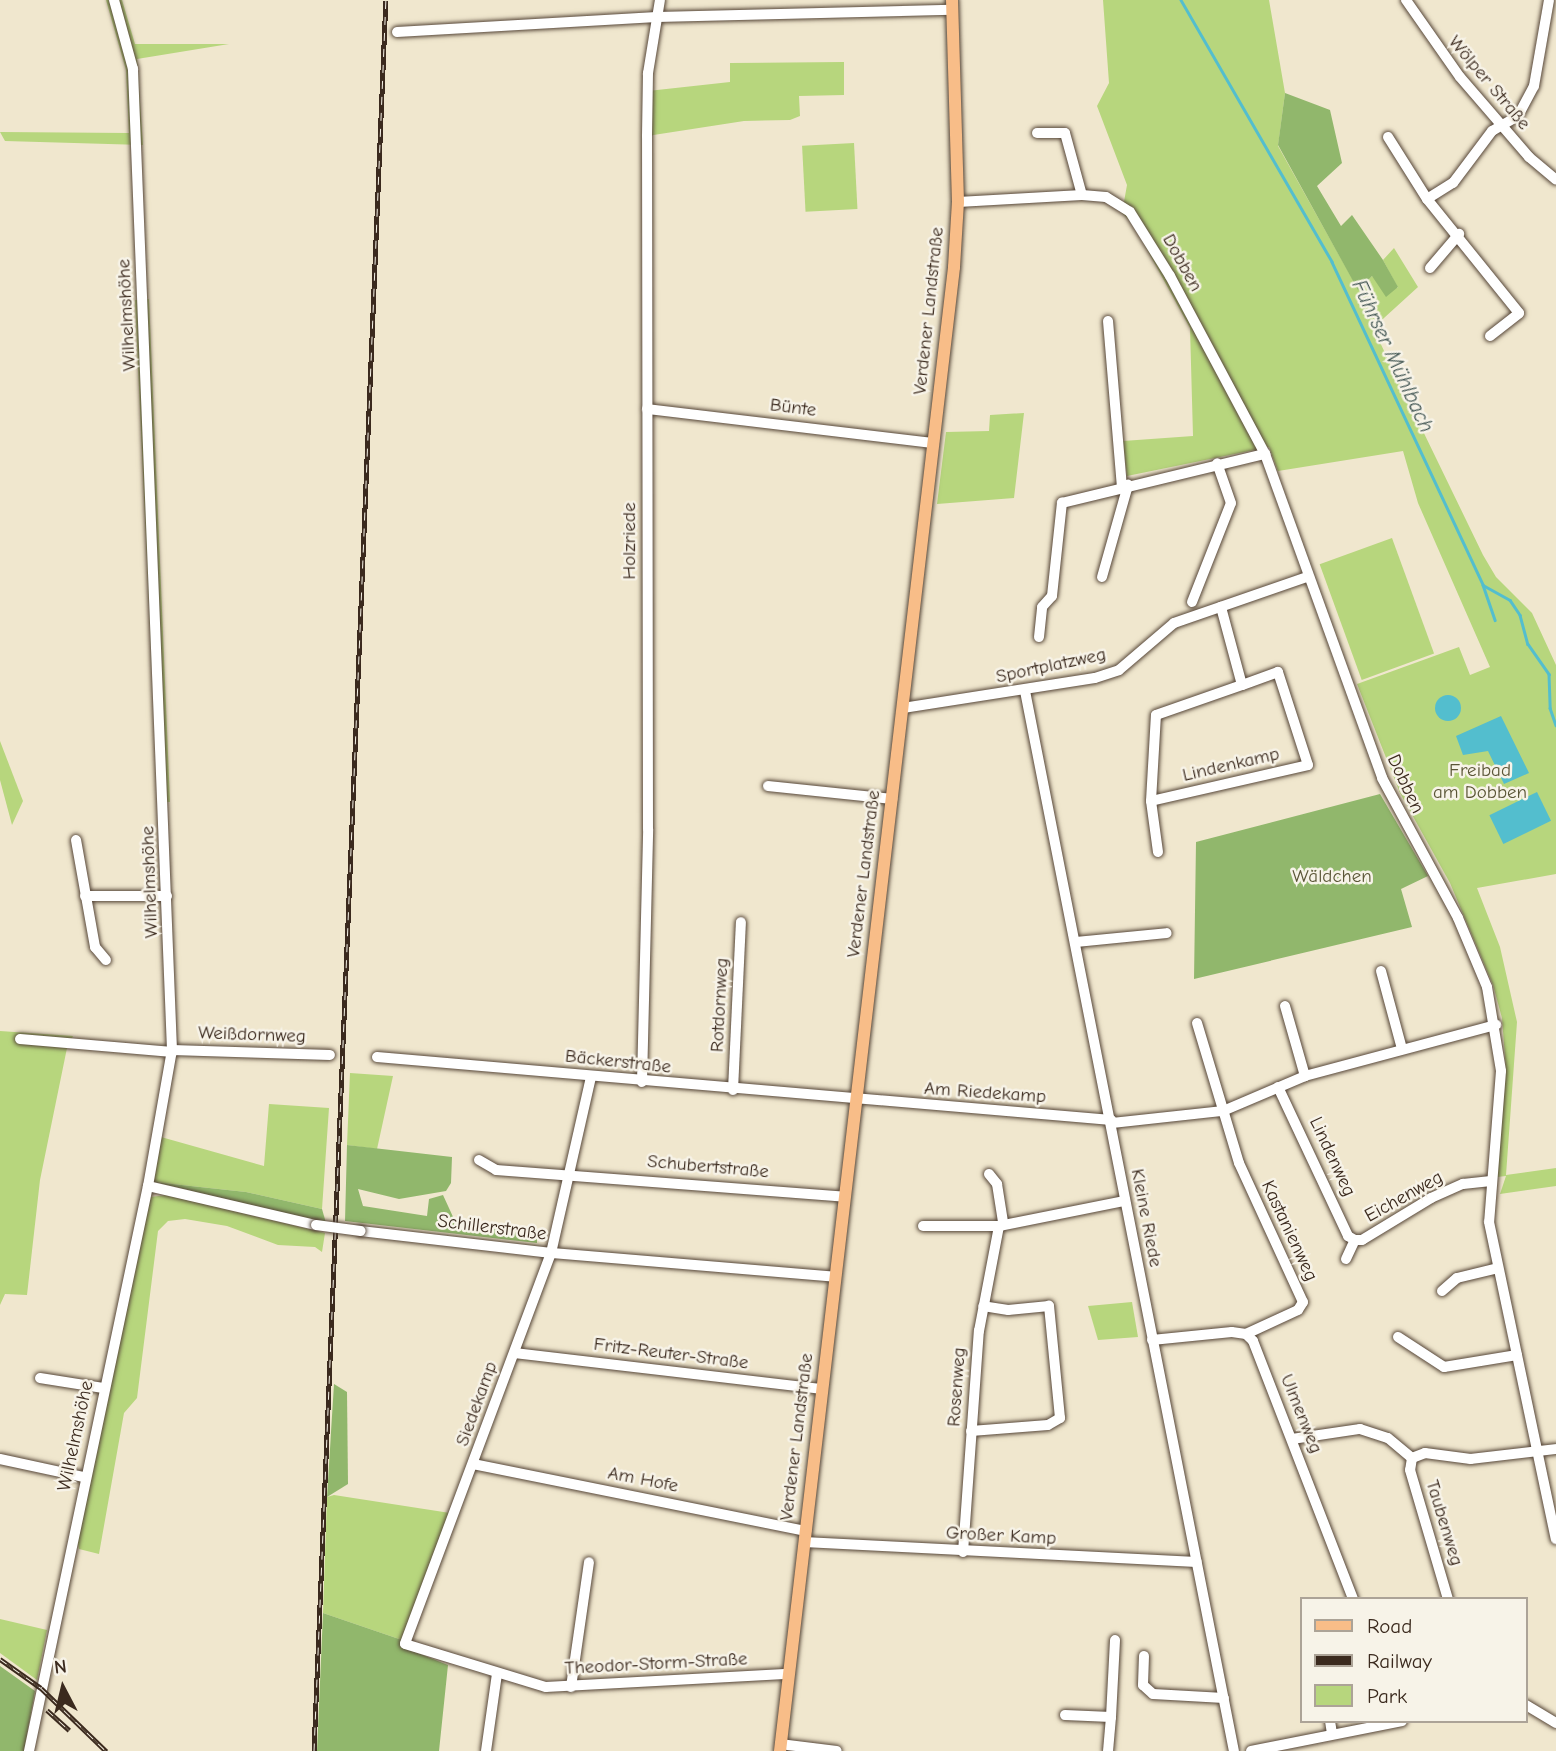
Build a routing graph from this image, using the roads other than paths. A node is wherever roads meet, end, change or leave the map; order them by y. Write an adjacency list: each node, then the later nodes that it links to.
1 (114, 0): 38 (street, Wilhelmshöhe)
2 (660, 0): 6 (street, Holzriede)
3 (1406, 0): 8 (street, Wölper Straße)
4 (1549, 0): 8 (street)
5 (952, 5): 6 (street); 14 (main road, Verdener Landstraße)
6 (657, 17): 7 (street); 19 (street, Holzriede)
7 (397, 32)
8 (1502, 126): 11 (street, Wölper Straße); 13 (street)
9 (1037, 133): 12 (street)
10 (1388, 137): 13 (street)
11 (1556, 180)
12 (1083, 195): 14 (street, Dobben); 21 (street, Dobben)
13 (1427, 199): 15 (street)
14 (958, 202): 20 (main road, Verdener Landstraße)
15 (1459, 234): 16 (street); 18 (street)
16 (1430, 268)
17 (1108, 321): 23 (street)
18 (1490, 336)
19 (647, 409): 20 (street, Bünte); 54 (street, Holzriede)
20 (934, 443): 31 (main road, Verdener Landstraße)
21 (1265, 454): 22 (street); 24 (street, Dobben)
22 (1217, 463): 23 (street); 26 (street)
23 (1125, 486): 25 (street); 28 (street)
24 (1307, 577): 27 (street, Sportplatzweg); 46 (street, Dobben)
25 (1102, 578)
26 (1192, 602)
27 (1221, 607): 29 (street); 30 (street, Sportplatzweg)
28 (1039, 637)
29 (1242, 685): 34 (street, Lindenkamp); 34 (street, Lindenkamp)
30 (1025, 691): 31 (street, Sportplatzweg); 41 (street, Kleine Riede)
31 (903, 708): 33 (main road, Verdener Landstraße)
32 (768, 786): 33 (street)
33 (892, 799): 57 (main road, Verdener Landstraße)
34 (1152, 802): 36 (street, Lindenkamp)
35 (76, 840): 37 (street)
36 (1158, 852)
37 (85, 896): 38 (street); 42 (street)
38 (167, 896): 49 (street, Wilhelmshöhe)
39 (741, 922): 56 (street, Rotdornweg)
40 (1167, 933): 41 (street)
41 (1076, 942): 59 (street, Kleine Riede)
42 (106, 960)
43 (1381, 971): 48 (street)
44 (1285, 1006): 52 (street)
45 (1197, 1023): 58 (street)
46 (1496, 1026): 48 (street, Am Riedekamp); 63 (street, Dobben)
47 (20, 1039): 49 (street, Weißdornweg)
48 (1402, 1049): 52 (street, Am Riedekamp)
49 (172, 1051): 50 (street, Weißdornweg); 64 (street, Wilhelmshöhe)
50 (330, 1055)
51 (377, 1057): 53 (street, Bäckerstraße)
52 (1305, 1076): 55 (street, Am Riedekamp)
53 (591, 1077): 54 (street, Bäckerstraße); 61 (street, Siedekamp)
54 (642, 1082): 56 (street, Bäckerstraße)
55 (1278, 1087): 58 (street, Am Riedekamp); 69 (street, Lindenweg)
56 (733, 1090): 57 (street, Bäckerstraße)
57 (856, 1100): 59 (street, Am Riedekamp); 65 (main road, Verdener Landstraße)
58 (1223, 1111): 59 (street, Am Riedekamp); 76 (street, Kastanienweg)
59 (1111, 1122): 66 (street, Kleine Riede)
60 (479, 1160): 61 (street)
61 (567, 1172): 65 (street, Schubertstraße); 70 (street, Siedekamp)
62 (989, 1174): 67 (street, Rosenweg)
63 (1491, 1181): 69 (street, Eichenweg); 72 (street, Dobben)
64 (148, 1186): 70 (street, Schillerstraße, bridge); 82 (street, Wilhelmshöhe)
65 (845, 1197): 73 (main road, Verdener Landstraße)
66 (1124, 1202): 67 (street); 78 (street, Kleine Riede)
67 (1001, 1224): 68 (street); 75 (street, Rosenweg)
68 (923, 1226)
69 (1355, 1240): 71 (street, Eichenweg)
70 (553, 1253): 73 (street, Schillerstraße); 79 (street, Siedekamp)
71 (1346, 1259)
72 (1498, 1268): 74 (street); 80 (street, Dobben)
73 (835, 1277): 83 (main road, Verdener Landstraße)
74 (1442, 1291)
75 (983, 1306): 84 (street, Rosenweg); 84 (street)
76 (1246, 1334): 78 (street); 85 (street, Ulmenweg)
77 (1398, 1337): 80 (street)
78 (1152, 1340): 96 (street, Kleine Riede)
79 (515, 1353): 83 (street, Fritz-Reuter-Straße); 90 (street, Siedekamp)
80 (1517, 1355): 87 (street, Dobben)
81 (40, 1378): 82 (street)
82 (103, 1388): 91 (street, Wilhelmshöhe)
83 (822, 1389): 92 (main road, Verdener Landstraße)
84 (971, 1430): 94 (street, Rosenweg)
85 (1292, 1439): 89 (street); 97 (street, Ulmenweg)
86 (1556, 1449): 87 (street)
87 (1537, 1451): 89 (street); 93 (street, Dobben)
88 (0, 1458): 91 (street)
89 (1412, 1458): 98 (street, Taubenweg)
90 (473, 1464): 92 (street, Am Hofe); 100 (street, Siedekamp)
91 (85, 1477): 114 (street, Wilhelmshöhe)
92 (805, 1537): 94 (street, Großer Kamp); 103 (main road, Verdener Landstraße)
93 (1556, 1539)
94 (963, 1552): 96 (street, Großer Kamp)
95 (589, 1562): 104 (street)
96 (1196, 1562): 105 (street, Kleine Riede)
97 (1352, 1597)
98 (1447, 1597)
99 (1115, 1640): 108 (street)
100 (405, 1644): 102 (street, Theodor-Storm-Straße)
101 (1144, 1656): 105 (street)
102 (497, 1674): 104 (street, Theodor-Storm-Straße); 115 (street)
103 (789, 1674): 104 (street, Theodor-Storm-Straße); 113 (main road, Verdener Landstraße)
104 (572, 1687)
105 (1224, 1698): 118 (street, Kleine Riede)
106 (1528, 1706): 111 (street)
107 (1065, 1714): 108 (street)
108 (1111, 1717): 117 (street)
109 (1330, 1723): 112 (street)
110 (1391, 1723): 112 (street)
111 (1556, 1723)
112 (1332, 1734): 119 (street)
113 (780, 1748): 116 (street)
114 (29, 1751)
115 (486, 1751)
116 (837, 1751)
117 (1108, 1751)
118 (1234, 1751)
119 (1251, 1751)

